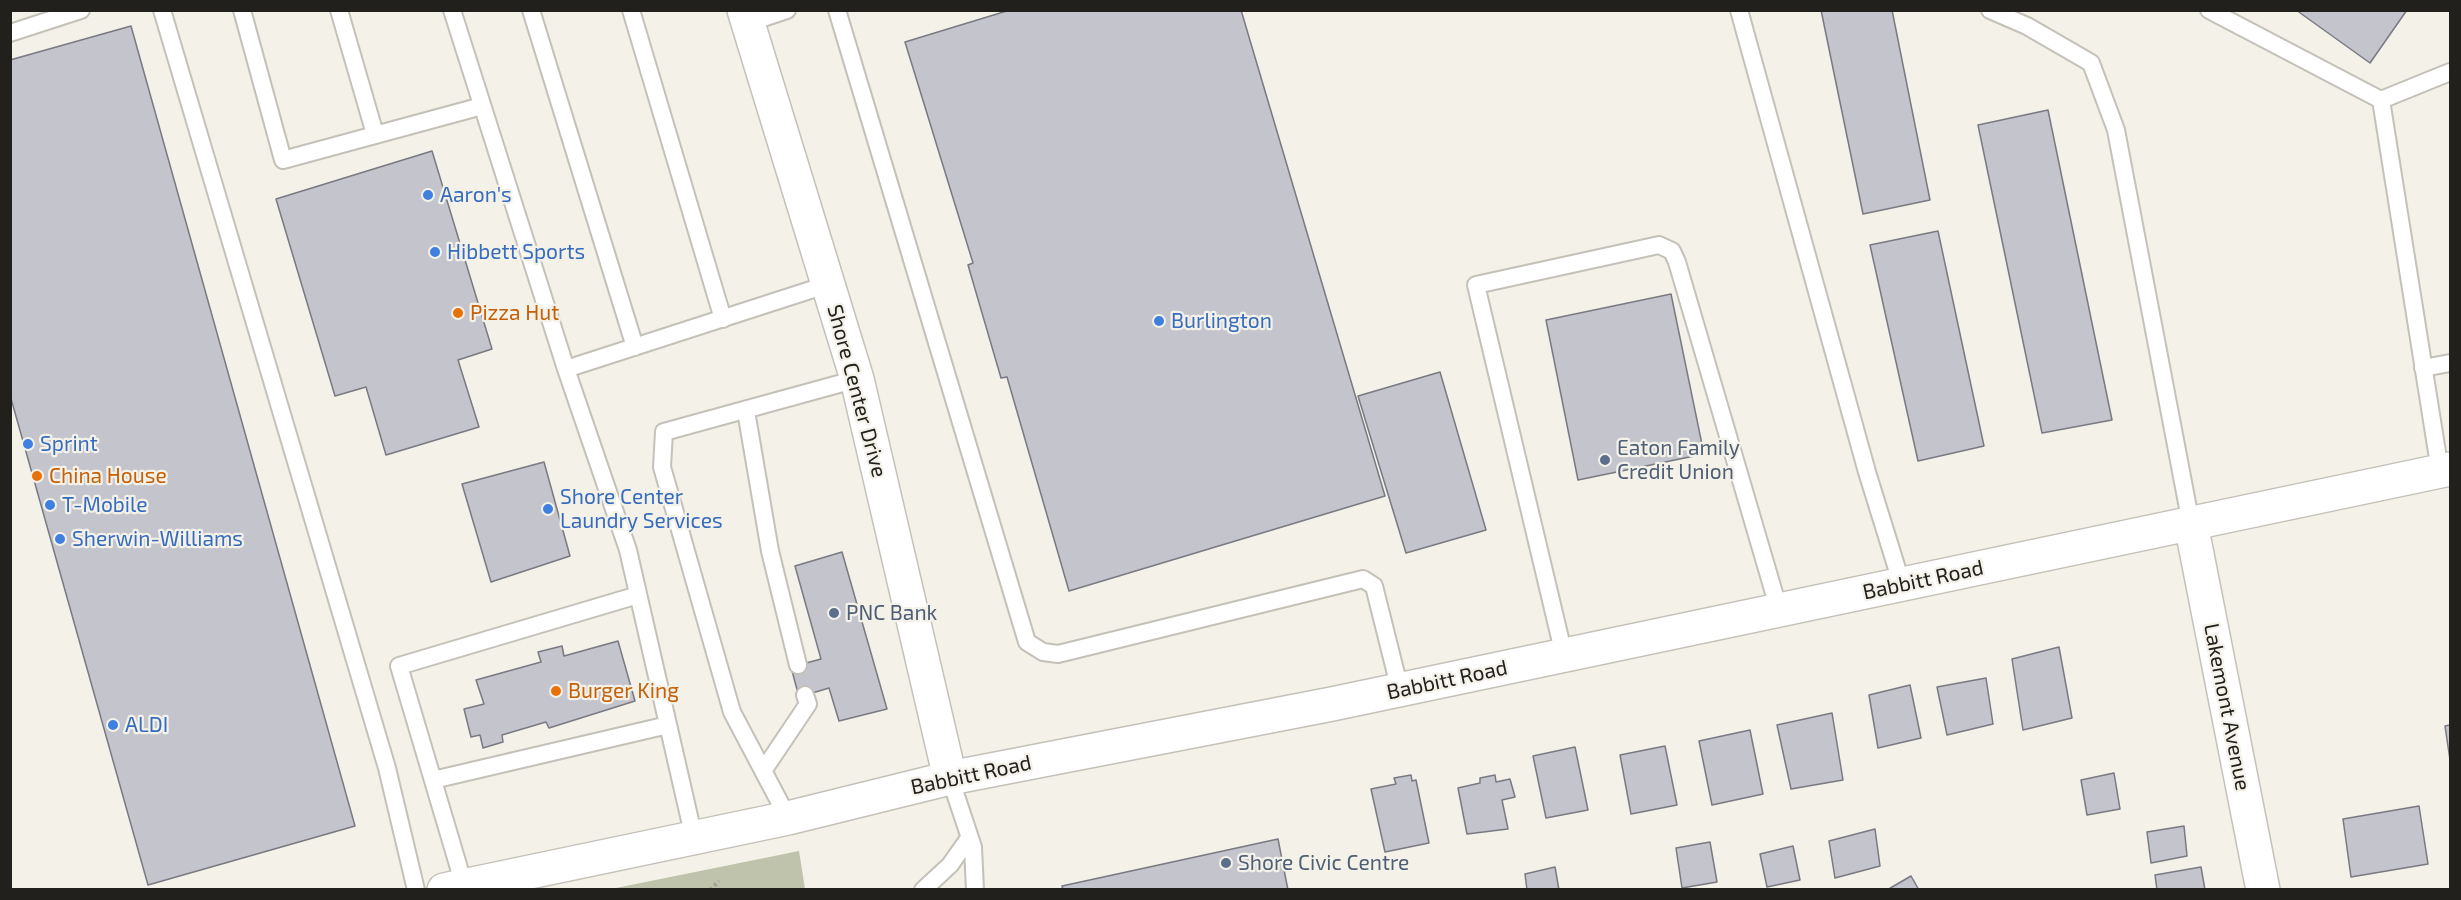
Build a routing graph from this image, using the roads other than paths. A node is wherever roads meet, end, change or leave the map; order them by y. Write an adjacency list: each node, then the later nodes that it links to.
1 (81, 10): 14 (lane)
2 (162, 10): 44 (lane)
3 (242, 10): 18 (lane)
4 (339, 10): 18 (lane)
5 (452, 10): 17 (lane)
6 (531, 10): 21 (lane)
7 (631, 10): 20 (lane)
8 (787, 10): 13 (lane)
9 (837, 10): 34 (lane)
10 (1739, 10): 29 (lane)
11 (1990, 10): 28 (lane)
12 (2209, 10): 16 (lane)
13 (746, 17): 19 (main road, Shore Center Drive)
14 (10, 33)
15 (2451, 72): 16 (lane)
16 (2380, 100): 23 (lane)
17 (482, 106): 18 (lane); 24 (lane)
18 (375, 134)
19 (829, 284): 20 (lane); 25 (main road, Shore Center Drive)
20 (723, 319): 21 (lane)
21 (635, 347): 24 (lane)
22 (2451, 363): 23 (lane)
23 (2423, 368): 27 (lane)
24 (566, 369): 30 (lane)
25 (857, 379): 26 (lane); 38 (main road, Shore Center Drive)
26 (746, 411): 33 (lane); 37 (lane)
27 (2445, 470): 28 (main road, Babbitt Road)
28 (2191, 524): 29 (main road, Babbitt Road); 47 (main road, Lakemont Avenue)
29 (1902, 585): 31 (main road, Babbitt Road)
30 (638, 595): 36 (lane); 39 (lane)
31 (1779, 610): 32 (main road, Babbitt Road); 32 (lane)
32 (1564, 655): 34 (main road, Babbitt Road)
33 (798, 665)
34 (1400, 690): 38 (main road, Babbitt Road)
35 (805, 695): 37 (lane)
36 (668, 725): 39 (lane); 41 (lane)
37 (763, 771): 40 (lane)
38 (950, 778): 40 (main road, Babbitt Road); 42 (lane)
39 (433, 780): 43 (lane)
40 (788, 818): 41 (main road, Babbitt Road)
41 (694, 838): 43 (main road, Babbitt Road)
42 (969, 838): 45 (lane); 46 (lane)
43 (454, 887)
44 (416, 890)
45 (923, 890)
46 (975, 890)
47 (2263, 890)

